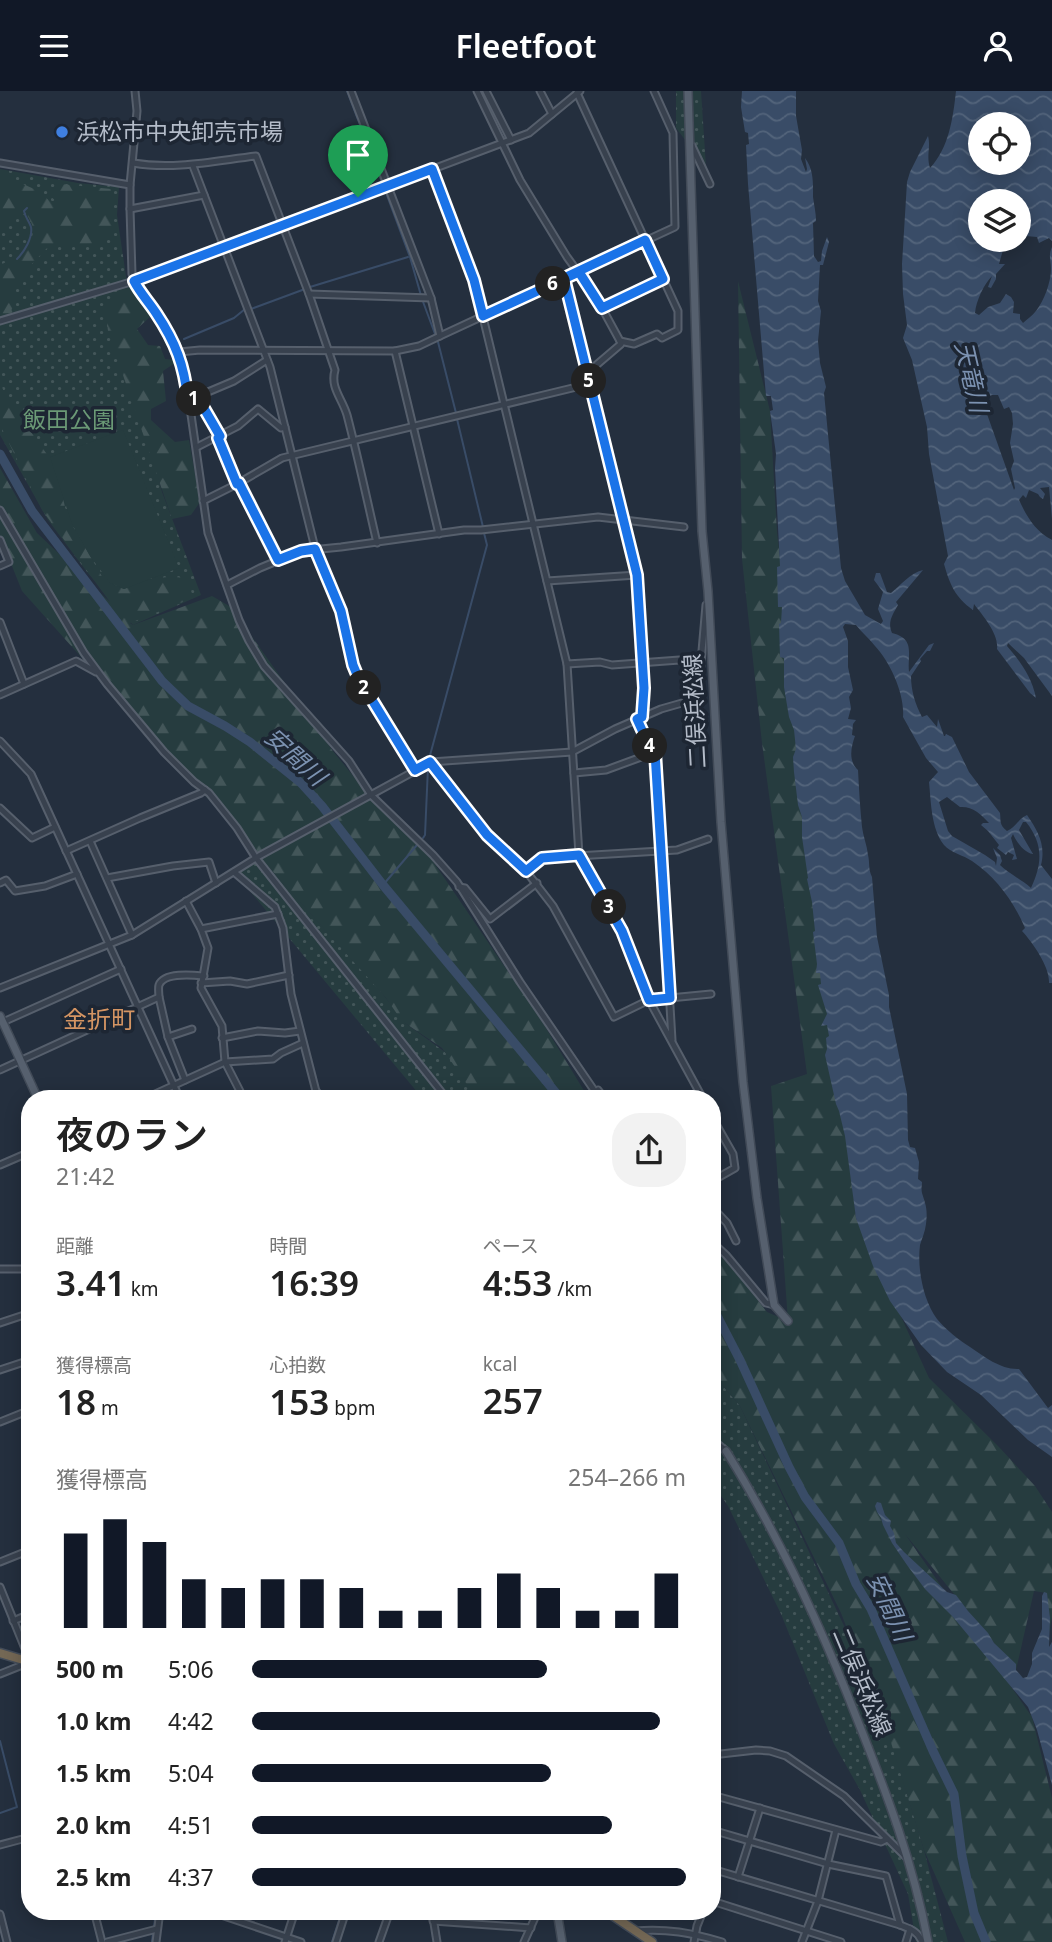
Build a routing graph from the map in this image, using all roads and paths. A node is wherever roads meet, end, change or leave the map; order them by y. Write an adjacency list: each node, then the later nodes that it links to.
1 (135, 91): 14 (street)
2 (351, 91): 19 (street)
3 (477, 91): 12 (street)
4 (486, 91): 10 (street)
5 (540, 91): 9 (street)
6 (654, 91): 23 (street)
7 (688, 91): 11 (main road, 二俣浜松線)
8 (578, 92): 9 (street); 23 (street)
9 (552, 114): 10 (street)
10 (511, 140): 12 (street)
11 (689, 140): 17 (street); 67 (main road, 二俣浜松線)
12 (503, 143): 16 (street); 25 (street)
13 (0, 163): 18 (street)
14 (133, 163): 15 (street); 18 (street)
15 (193, 166): 20 (street); 22 (street)
16 (432, 169): 19 (street); 32 (street)
17 (710, 184)
18 (130, 185): 21 (street)
19 (386, 187): 22 (street); 30 (street)
20 (204, 195): 21 (street); 24 (street)
21 (130, 209): 28 (street)
22 (283, 225): 24 (street); 29 (street)
23 (645, 240): 25 (street); 27 (street)
24 (224, 247): 28 (street); 36 (street)
25 (579, 272): 26 (street); 31 (street)
26 (564, 278): 32 (street); 41 (street)
27 (663, 279): 31 (street); 35 (street)
28 (134, 281): 33 (street); 39 (street)
29 (307, 290): 30 (street); 37 (street)
30 (431, 298): 34 (street)
31 (602, 308): 35 (street)
32 (483, 316): 34 (street); 45 (street)
33 (0, 321)
34 (440, 336): 38 (street)
35 (620, 341): 41 (street)
36 (264, 351): 37 (street); 39 (street); 40 (street)
37 (328, 351): 38 (street); 49 (street)
38 (395, 351): 46 (street)
39 (178, 352): 44 (street)
40 (267, 359): 43 (street); 47 (street)
41 (587, 373): 42 (street)
42 (589, 384): 45 (street); 55 (street)
43 (198, 398): 44 (street); 48 (street)
44 (188, 400): 50 (street)
45 (504, 405): 46 (street); 56 (street)
46 (413, 426): 49 (street); 58 (street)
47 (285, 427): 48 (street); 51 (street)
48 (219, 437): 50 (street); 52 (street)
49 (353, 441): 51 (street); 60 (street)
50 (197, 447): 53 (street)
51 (292, 455): 52 (street); 61 (street)
52 (238, 483): 53 (street); 62 (street)
53 (203, 501): 66 (street)
54 (0, 510): 72 (street)
55 (623, 520): 56 (street); 57 (street); 64 (street)
56 (534, 525): 58 (street); 65 (street)
57 (684, 527)
58 (439, 534): 60 (street)
59 (0, 540): 63 (street)
60 (377, 543): 61 (street)
61 (315, 549): 62 (street); 80 (street)
62 (278, 560): 66 (street)
63 (0, 566)
64 (637, 575): 65 (street); 70 (street)
65 (547, 580): 71 (street)
66 (227, 585): 83 (street)
67 (708, 591): 75 (street); 144 (main road, 二俣浜松線)
68 (0, 622): 73 (street)
69 (693, 659): 70 (street)
70 (643, 662): 71 (street); 75 (street)
71 (566, 664): 77 (street)
72 (99, 674): 73 (street); 82 (street)
73 (24, 684): 74 (street)
74 (0, 695)
75 (640, 718): 77 (street); 78 (street)
76 (0, 741): 85 (street)
77 (572, 752): 79 (street); 81 (street)
78 (655, 752): 81 (street); 89 (street)
79 (430, 762): 80 (street); 92 (street)
80 (415, 770): 83 (street)
81 (574, 773): 90 (street)
82 (205, 790): 87 (street); 91 (street)
83 (371, 795): 91 (street); 99 (street)
84 (0, 808): 85 (street)
85 (55, 827): 88 (street)
86 (708, 839): 89 (street)
87 (90, 841): 88 (street); 95 (street)
88 (66, 851): 94 (street)
89 (660, 851): 90 (street); 112 (street)
90 (579, 855): 92 (street); 113 (street)
91 (256, 858): 93 (street); 132 (street)
92 (526, 871): 98 (street)
93 (234, 872): 97 (street); 101 (street)
94 (77, 874): 96 (street); 104 (street)
95 (107, 879): 97 (street); 103 (street)
96 (0, 883)
97 (216, 883): 100 (street)
98 (537, 883): 99 (street); 113 (street)
99 (459, 887): 133 (street)
100 (187, 901): 102 (street); 103 (street)
101 (278, 914): 102 (street); 106 (street)
102 (201, 929): 107 (street)
103 (132, 935): 104 (street)
104 (110, 944): 105 (street); 109 (street)
105 (121, 969): 114 (street); 115 (street)
106 (289, 975): 108 (street); 117 (street)
107 (204, 976): 108 (street); 111 (street)
108 (201, 983): 119 (street)
109 (0, 988)
110 (711, 994): 112 (street)
111 (159, 997): 114 (street); 118 (street)
112 (670, 998): 113 (street); 120 (street)
113 (649, 1000): 120 (street)
114 (138, 1007): 122 (street); 126 (street)
115 (1, 1019): 122 (main road)
116 (192, 1028): 118 (street)
117 (300, 1031): 119 (street); 121 (street)
118 (168, 1037): 125 (street)
119 (222, 1038): 123 (street)
120 (672, 1042): 134 (street)
121 (303, 1043): 123 (street); 131 (street)
122 (20, 1061): 124 (street); 127 (main road)
123 (225, 1062): 125 (street); 130 (street)
124 (0, 1070)
125 (185, 1080): 126 (street)
126 (173, 1086): 128 (street); 129 (street)
127 (34, 1090)
128 (164, 1090)
129 (175, 1090)
130 (239, 1090)
131 (316, 1090)
132 (440, 1090)
133 (596, 1090)
134 (697, 1090)
135 (721, 1133): 138 (street)
136 (21, 1155): 137 (street)
137 (0, 1165)
138 (721, 1176)
139 (721, 1217): 140 (street)
140 (736, 1241)
141 (721, 1251): 144 (street)
142 (0, 1269): 143 (street)
143 (21, 1269)
144 (774, 1305): 146 (main road)
145 (21, 1316): 147 (street)
146 (788, 1321)
147 (0, 1323)
148 (21, 1363): 149 (street)
149 (0, 1370)
150 (21, 1414): 151 (street)
151 (0, 1422)
152 (721, 1447): 153 (street)
153 (726, 1451): 173 (main road, 二俣浜松線)
154 (21, 1554): 155 (street)
155 (0, 1562)
156 (0, 1587): 158 (street)
157 (21, 1618): 158 (street)
158 (13, 1621): 159 (street)
159 (21, 1640)
160 (0, 1653): 161 (highway)
161 (21, 1659)
162 (21, 1666): 163 (street)
163 (0, 1674)
164 (721, 1754): 169 (street)
165 (721, 1797): 166 (street)
166 (760, 1808): 167 (street); 171 (street)
167 (836, 1830): 169 (street); 174 (street)
168 (721, 1832): 171 (street)
169 (885, 1836): 173 (street)
170 (21, 1839): 172 (street)
171 (750, 1841): 174 (street); 176 (street)
172 (0, 1845)
173 (910, 1860): 216 (main road, 二俣浜松線)
174 (828, 1864): 177 (street); 192 (street)
175 (721, 1872): 176 (street)
176 (738, 1877): 177 (street)
177 (818, 1901): 192 (street); 197 (street)
178 (721, 1904): 197 (street)
179 (0, 1914): 200 (street)
180 (97, 1920): 201 (street)
181 (158, 1920): 194 (street)
182 (233, 1920): 199 (street)
183 (292, 1920): 199 (street)
184 (343, 1920): 204 (street)
185 (387, 1920): 205 (street)
186 (434, 1920): 206 (street)
187 (466, 1920): 193 (street)
188 (534, 1920): 193 (street)
189 (558, 1920): 208 (main road)
190 (700, 1920): 198 (street)
191 (621, 1921): 195 (highway)
192 (900, 1925): 196 (street)
193 (531, 1928): 207 (street)
194 (157, 1929): 201 (street); 202 (street)
195 (635, 1931): 198 (street); 209 (highway)
196 (909, 1931): 214 (street); 215 (street)
197 (806, 1932): 212 (street); 213 (street)
198 (695, 1934): 210 (street); 211 (street)
199 (286, 1940): 203 (street)
200 (7, 1942)
201 (104, 1942)
202 (156, 1942)
203 (302, 1942)
204 (335, 1942)
205 (379, 1942)
206 (437, 1942)
207 (524, 1942)
208 (562, 1942)
209 (652, 1942)
210 (694, 1942)
211 (722, 1942)
212 (802, 1942)
213 (841, 1942)
214 (908, 1942)
215 (922, 1942)
216 (928, 1942)

